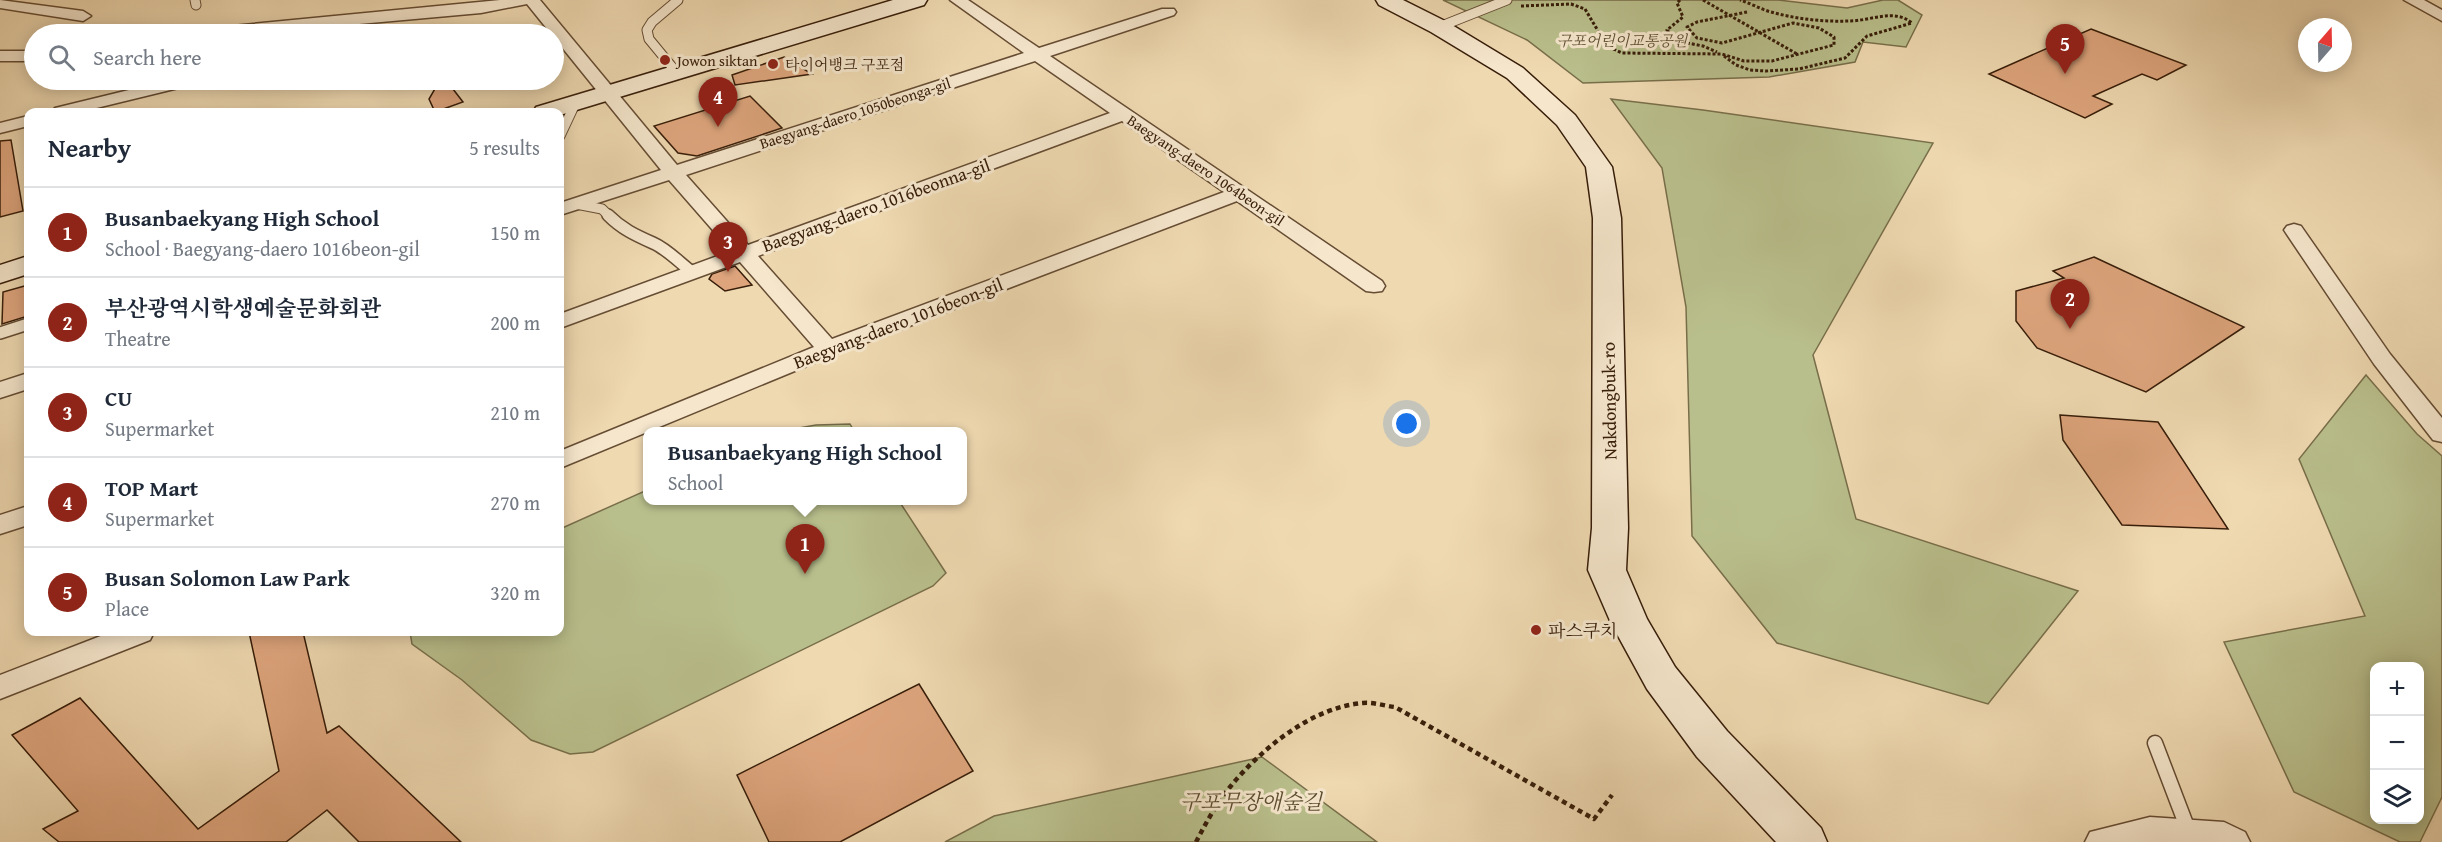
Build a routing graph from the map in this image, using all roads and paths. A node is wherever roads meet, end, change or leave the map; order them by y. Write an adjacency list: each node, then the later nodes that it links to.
1 (78, 0): 18 (street)
2 (371, 0): 21 (street)
3 (526, 0): 22 (street)
4 (532, 0): 23 (street)
5 (678, 0): 31 (lane)
6 (916, 0): 31 (main road)
7 (958, 0): 26 (street, Baegyang-daero 1064beon-gil)
8 (1153, 0): 26 (street)
9 (1388, 0): 24 (main road, Nakdongbuk-ro)
10 (1508, 0): 16 (lane)
11 (1680, 0): 27 (path)
12 (1703, 0): 28 (path)
13 (1740, 0): 27 (path)
14 (2412, 0): 19 (street)
15 (0, 3): 18 (street)
16 (1487, 8): 24 (lane); 27 (path)
17 (1747, 12): 28 (path)
18 (83, 16): 20 (street)
19 (2442, 16)
20 (86, 24)
21 (360, 24)
22 (365, 24)
23 (551, 24)
24 (1439, 27): 68 (main road, Nakdongbuk-ro)
25 (564, 40): 34 (street)
26 (1037, 54): 39 (street, Baegyang-daero 1064beon-gil); 43 (street, Baegyang-daero 1050beonga-gil)
27 (1722, 54): 28 (path)
28 (1798, 54)
29 (0, 56): 30 (street)
30 (24, 56)
31 (677, 73): 34 (main road)
32 (107, 90): 36 (street)
33 (160, 90): 36 (street)
34 (608, 94): 35 (main road); 43 (street)
35 (574, 104): 38 (main road); 41 (lane)
36 (113, 106): 37 (street)
37 (96, 108)
38 (560, 108)
39 (1124, 114): 44 (street, Baegyang-daero 1064beon-gil); 47 (street, Baegyang-daero 1016beonna-gil)
40 (24, 122): 42 (street)
41 (564, 126)
42 (0, 128)
43 (673, 172): 45 (street, Baegyang-daero 1050beonga-gil); 47 (street)
44 (1239, 193): 51 (street, Baegyang-daero 1064beon-gil); 55 (street, Baegyang-daero 1016beon-gil)
45 (568, 207): 49 (lane)
46 (2294, 230): 58 (street)
47 (744, 253): 49 (street, Baegyang-daero 1016beonna-gil); 55 (street)
48 (24, 266): 50 (main road)
49 (692, 272): 52 (street, Baegyang-daero 1016beonna-gil)
50 (0, 274)
51 (1374, 286)
52 (564, 320)
53 (24, 325): 54 (lane)
54 (0, 333)
55 (828, 349): 59 (street, Baegyang-daero 1016beon-gil)
56 (24, 382): 57 (street)
57 (0, 390)
58 (2442, 434)
59 (564, 458)
60 (24, 516): 61 (street)
61 (0, 525)
62 (130, 636): 63 (street)
63 (0, 687)
64 (2155, 743): 66 (lane)
65 (1612, 795): 67 (path)
66 (2189, 834): 69 (street); 70 (street)
67 (1196, 842)
68 (1804, 842)
69 (2101, 842)
70 (2234, 842)

